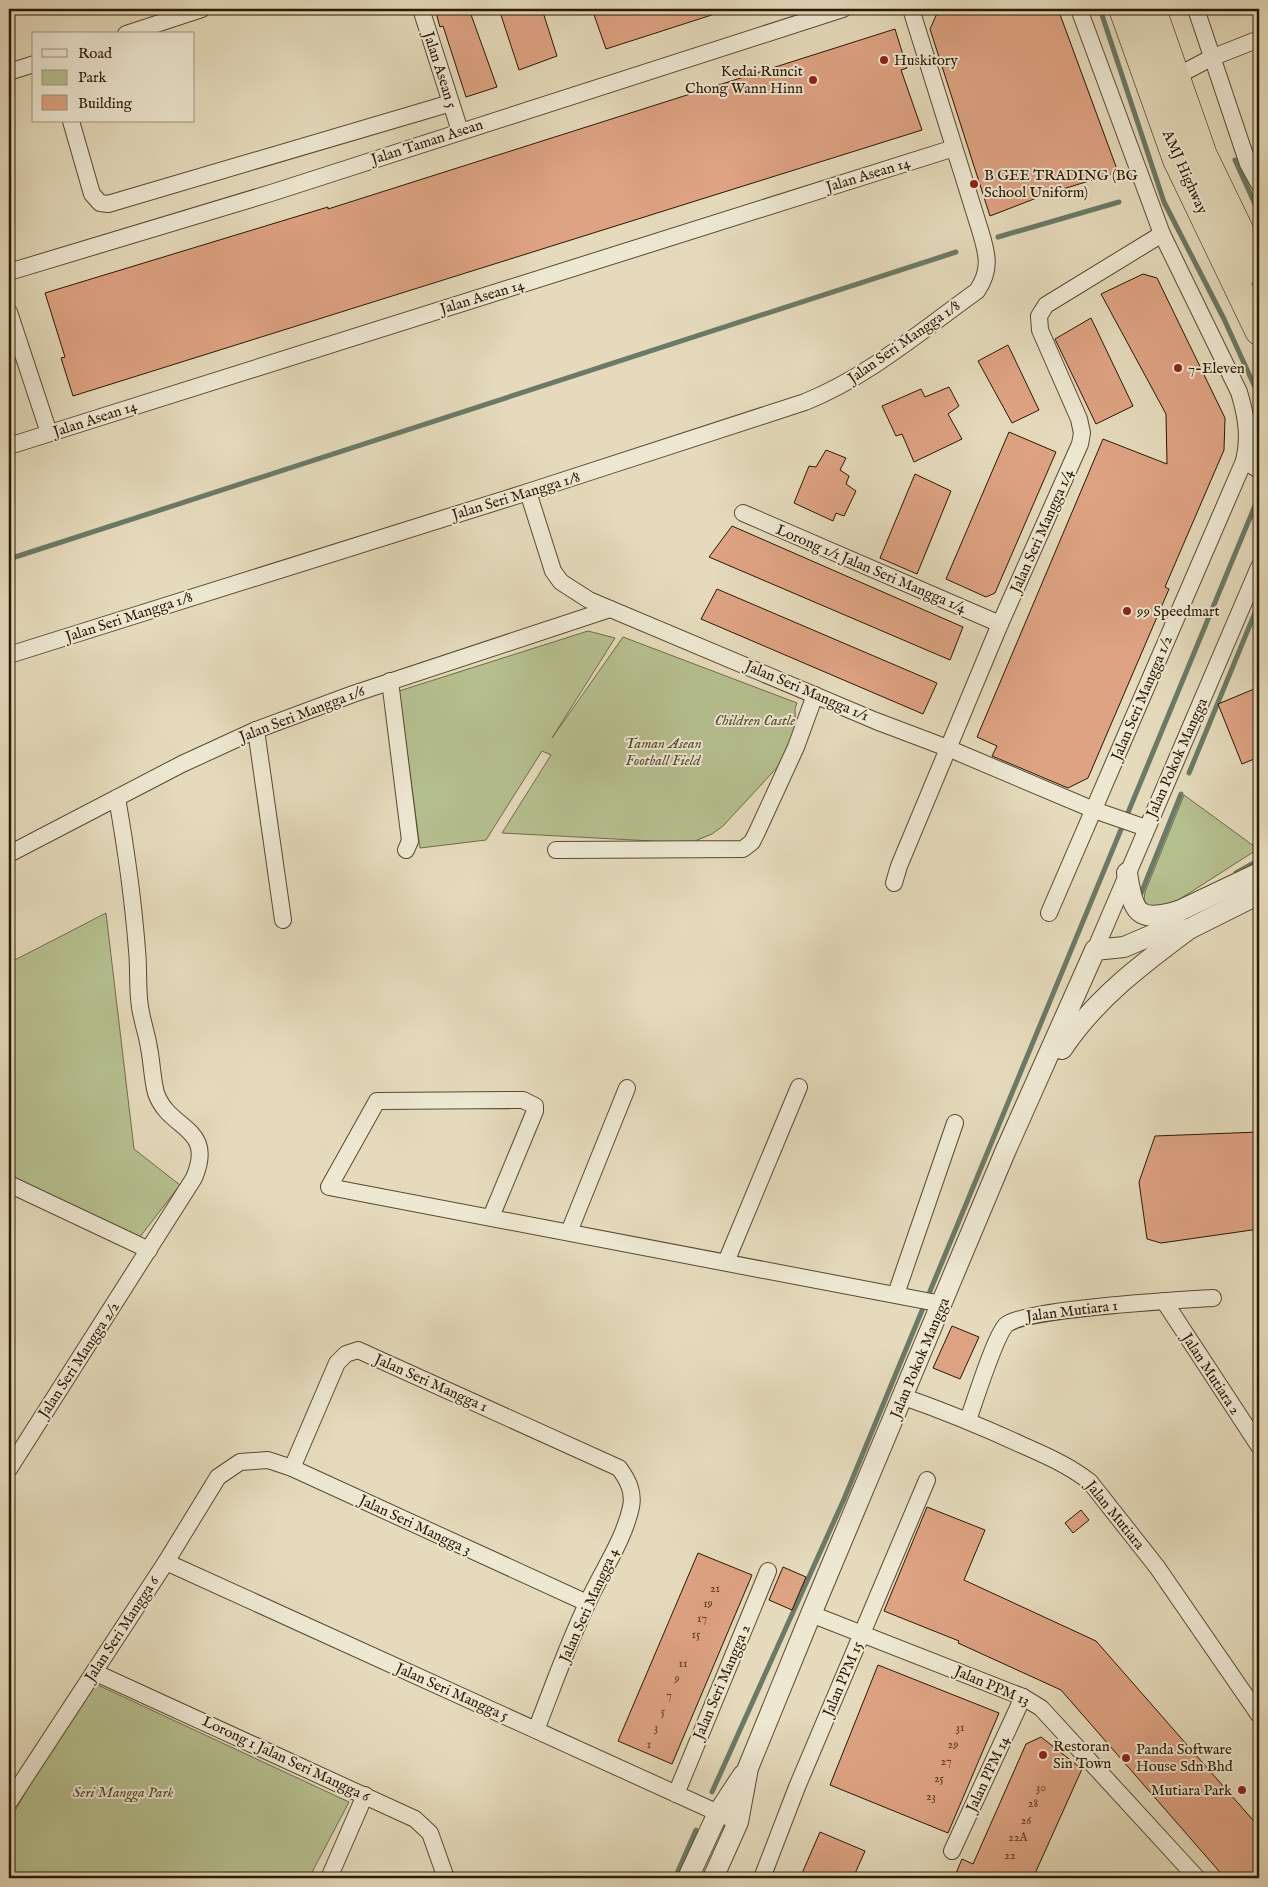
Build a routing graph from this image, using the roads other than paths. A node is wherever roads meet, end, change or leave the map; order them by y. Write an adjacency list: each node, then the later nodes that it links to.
1 (421, 9): 15 (street, Jalan Asean 5)
2 (843, 9): 17 (street, Jalan Taman Asean)
3 (912, 9): 18 (street)
4 (1079, 9): 20 (street, Jalan Seri Mangga 1/2)
5 (1123, 9): 24 (highway, AMJ Highway)
6 (1152, 9): 14 (highway, AMJ Highway)
7 (1196, 9): 11 (street)
8 (196, 10): 9 (street)
9 (132, 32)
10 (1259, 39): 11 (street)
11 (1211, 58): 14 (street); 19 (street)
12 (32, 65): 13 (street)
13 (9, 72)
14 (1175, 76): 21 (highway, AMJ Highway)
15 (451, 103): 16 (street); 17 (street, Jalan Asean 5)
16 (71, 122)
17 (460, 131): 22 (street, Jalan Taman Asean)
18 (954, 148): 25 (street, Jalan Asean 14); 29 (street, Jalan Seri Mangga 1/8)
19 (1259, 184)
20 (1162, 234): 27 (street, Jalan Seri Mangga 1/2); 33 (street, Jalan Seri Mangga 1/4)
21 (1259, 271)
22 (9, 272)
23 (9, 312): 25 (street)
24 (1259, 331)
25 (49, 433): 26 (street, Jalan Asean 14)
26 (9, 446)
27 (1244, 461): 28 (street); 40 (street, Jalan Seri Mangga 1/2)
28 (1259, 470)
29 (528, 492): 32 (street, Jalan Seri Mangga 1/1); 34 (street, Jalan Seri Mangga 1/8)
30 (743, 513): 33 (street, Lorong 1/1 Jalan Seri Mangga 1/4)
31 (1259, 567): 41 (street, Jalan Pokok Mangga)
32 (610, 609): 35 (street, Jalan Seri Mangga 1/6); 36 (street, Jalan Seri Mangga 1/1)
33 (1000, 624): 38 (street, Jalan Seri Mangga 1/4)
34 (9, 656)
35 (390, 681): 37 (street, Jalan Seri Mangga 1/6); 42 (street)
36 (815, 695): 38 (street, Jalan Seri Mangga 1/1); 43 (street)
37 (256, 730): 39 (street, Jalan Seri Mangga 1/6); 51 (street)
38 (950, 749): 40 (street, Jalan Seri Mangga 1/1); 47 (street, Jalan Seri Mangga 1/4)
39 (117, 798): 44 (street, Jalan Seri Mangga 1/6); 62 (street, Jalan Seri Mangga 2/2)
40 (1094, 810): 41 (street, Jalan Seri Mangga 1/1); 50 (street, Jalan Seri Mangga 1/2)
41 (1140, 826): 45 (street, Jalan Pokok Mangga)
42 (406, 850)
43 (556, 850)
44 (9, 854)
45 (1127, 873): 49 (street); 54 (street, Jalan Pokok Mangga)
46 (1259, 873): 49 (street)
47 (894, 882)
48 (1259, 894): 52 (street)
49 (1181, 910): 53 (street)
50 (1048, 913)
51 (282, 920)
52 (1191, 928): 53 (street); 57 (street)
53 (1164, 930): 54 (street)
54 (1095, 950): 57 (street, Jalan Pokok Mangga)
55 (799, 1087): 63 (street)
56 (627, 1088): 61 (street)
57 (1033, 1092): 66 (street, Jalan Pokok Mangga)
58 (955, 1123): 64 (street)
59 (9, 1184): 62 (street)
60 (491, 1217): 60 (street); 61 (street)
61 (569, 1232): 63 (street)
62 (149, 1250): 73 (street, Jalan Seri Mangga 2/2)
63 (726, 1262): 64 (street)
64 (896, 1294): 66 (street)
65 (1213, 1298): 67 (street, Jalan Mutiara 1)
66 (930, 1301): 68 (street, Jalan Pokok Mangga)
67 (1164, 1301): 69 (street, Jalan Mutiara 1); 70 (street, Jalan Mutiara 2)
68 (904, 1397): 69 (street, Jalan Mutiara); 79 (street, Jalan Pokok Mangga)
69 (968, 1420): 83 (street, Jalan Mutiara)
70 (1259, 1446)
71 (240, 1462): 72 (street, Jalan Seri Mangga 3); 76 (street, Jalan Seri Mangga 6)
72 (292, 1468): 74 (street, Jalan Seri Mangga 1); 78 (street, Jalan Seri Mangga 3)
73 (9, 1469)
74 (628, 1479): 78 (street, Jalan Seri Mangga 4)
75 (927, 1480): 80 (street, Jalan PPM 15)
76 (166, 1562): 81 (street, Jalan Seri Mangga 6); 84 (street, Jalan Seri Mangga 5)
77 (768, 1571): 86 (street, Jalan Seri Mangga 2)
78 (587, 1603): 84 (street, Jalan Seri Mangga 4)
79 (811, 1614): 80 (street, Jalan PPM 13); 85 (street, Jalan Pokok Mangga)
80 (862, 1635): 82 (street, Jalan PPM 13); 96 (street, Jalan PPM 15)
81 (94, 1672): 87 (street, Lorong 1 Jalan Seri Mangga 6); 88 (street, Jalan Seri Mangga 6)
82 (1023, 1697): 91 (street, Jalan PPM 14); 97 (street, Jalan PPM 13)
83 (1259, 1715)
84 (536, 1730): 86 (street, Jalan Seri Mangga 5)
85 (748, 1768): 89 (street, Jalan Pokok Mangga); 90 (street, Jalan Pokok Mangga)
86 (676, 1794): 89 (street, Jalan Seri Mangga 5)
87 (365, 1795): 92 (street); 93 (street, Lorong 1 Jalan Seri Mangga 6)
88 (9, 1802)
89 (718, 1813): 90 (street, Jalan Seri Mangga 5); 94 (street, Jalan Pokok Mangga)
90 (738, 1822): 95 (street, Jalan Pokok Mangga)
91 (952, 1850)
92 (329, 1878)
93 (446, 1878)
94 (688, 1878)
95 (713, 1878)
96 (762, 1878)
97 (1197, 1878)

